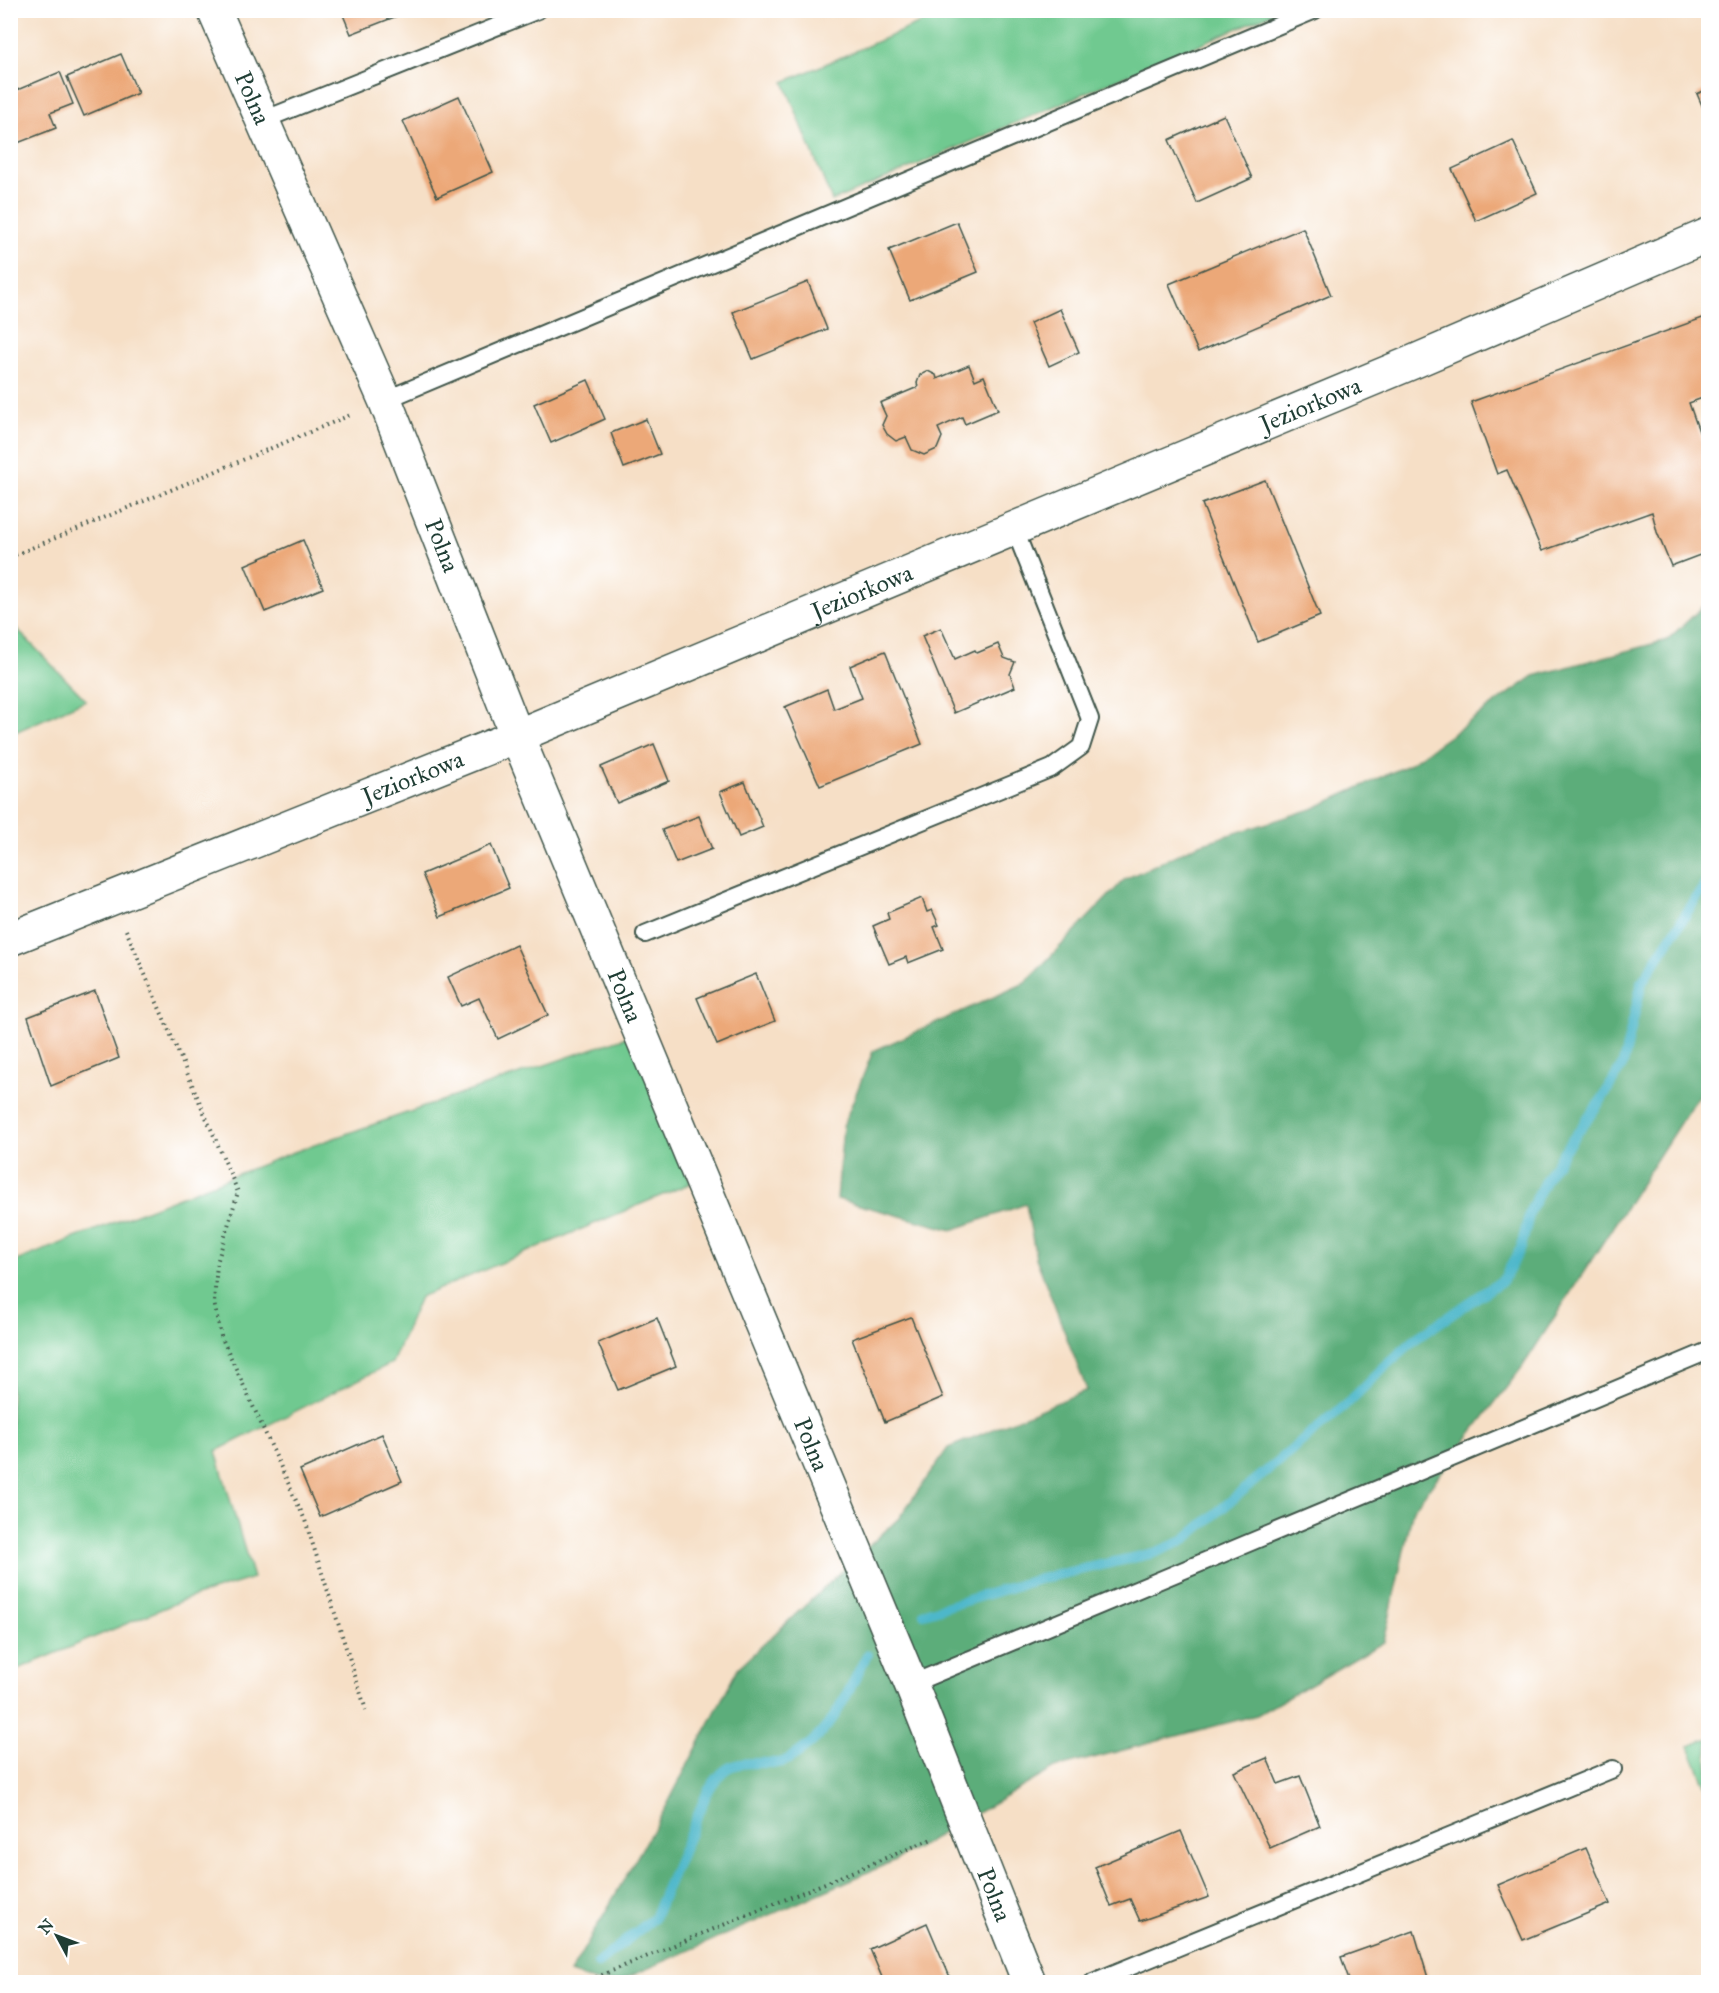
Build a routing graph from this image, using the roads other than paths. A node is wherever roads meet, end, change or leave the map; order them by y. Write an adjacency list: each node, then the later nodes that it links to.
1 (214, 10): 4 (street, Polna)
2 (538, 10): 4 (lane)
3 (1315, 10): 6 (lane)
4 (261, 121): 6 (street, Polna)
5 (1708, 235): 7 (street, Jeziorkowa)
6 (385, 400): 8 (street, Polna)
7 (1014, 528): 8 (street, Jeziorkowa); 9 (lane)
8 (517, 736): 10 (street, Jeziorkowa); 12 (street, Polna)
9 (645, 934)
10 (10, 939)
11 (1708, 1351): 12 (lane)
12 (911, 1684): 14 (street, Polna)
13 (1613, 1769): 15 (lane)
14 (1029, 1983)
15 (1093, 1983)

